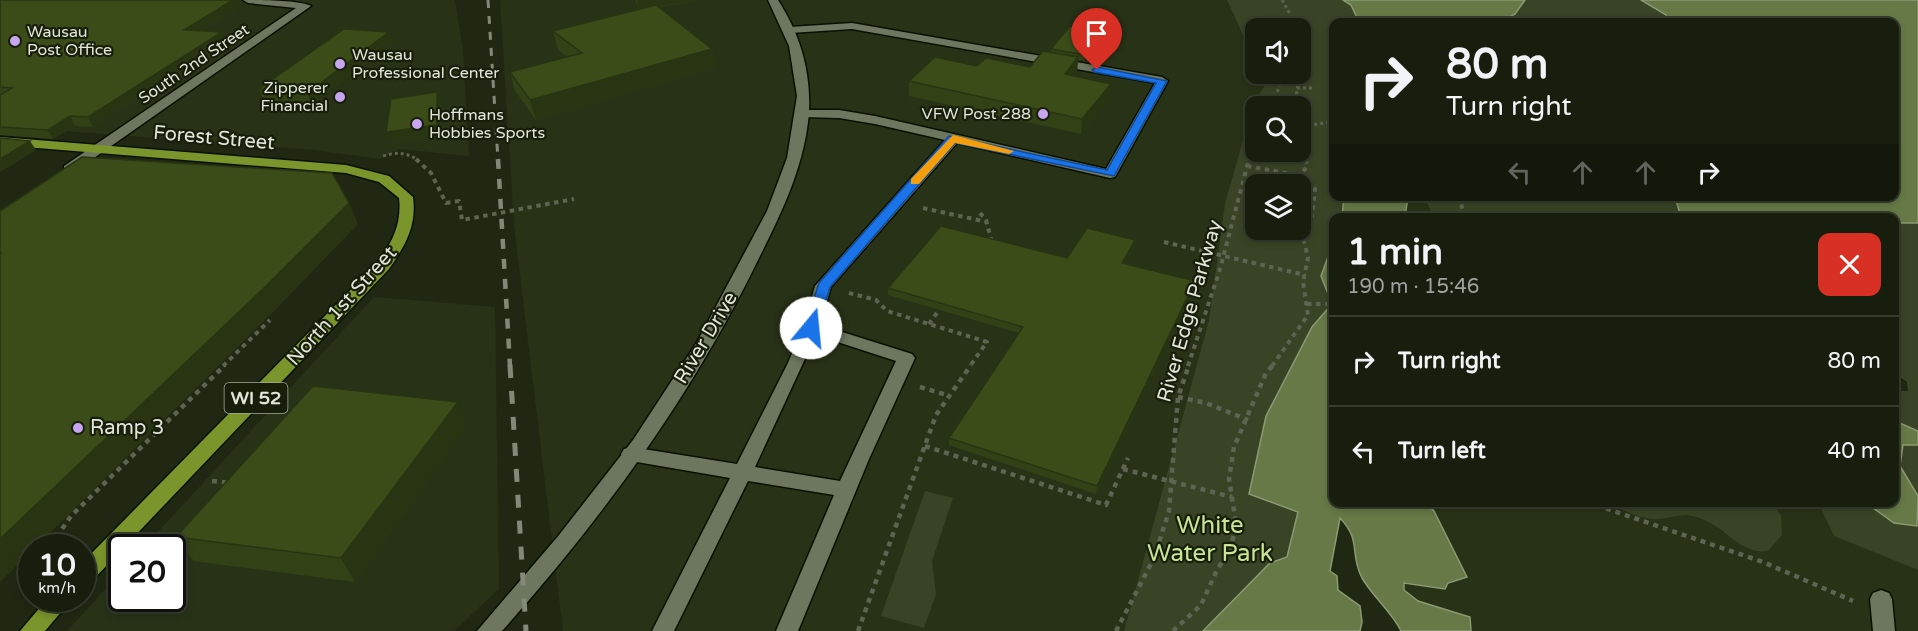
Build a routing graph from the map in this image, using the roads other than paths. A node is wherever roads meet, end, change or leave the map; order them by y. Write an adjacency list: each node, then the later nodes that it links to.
1 (248, 0): 7 (street, South 2nd Street)
2 (773, 0): 3 (street, River Drive)
3 (790, 30): 4 (street, River Drive); 5 (street)
4 (802, 113): 5 (street); 11 (street, River Drive)
5 (953, 139): 10 (street)
6 (0, 141): 7 (main road, Forest Street / WI 52)
7 (100, 148): 8 (street, South 2nd Street); 9 (main road, Forest Street / WI 52)
8 (58, 177)
9 (408, 207): 14 (main road, North 1st Street / WI 52)
10 (811, 328): 12 (street); 13 (street)
11 (631, 454): 12 (street); 17 (street, River Drive)
12 (741, 474): 13 (street); 18 (street)
13 (846, 490): 19 (street)
14 (96, 563)
15 (49, 612): 16 (main road)
16 (31, 631)
17 (488, 631)
18 (663, 631)
19 (787, 631)

